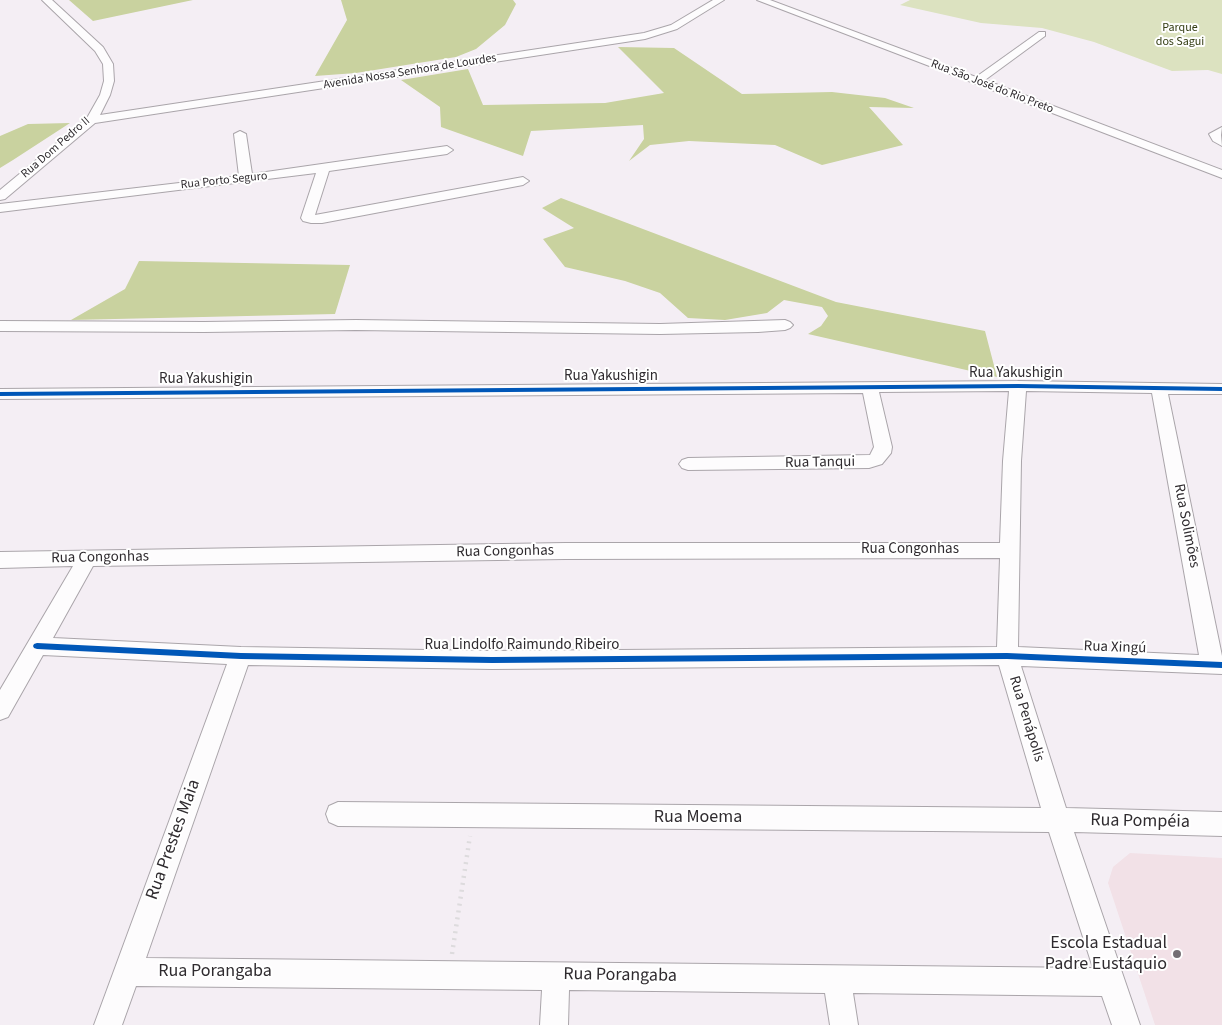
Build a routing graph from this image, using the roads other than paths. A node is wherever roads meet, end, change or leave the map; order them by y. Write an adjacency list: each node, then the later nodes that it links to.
1 (47, 0): 6 (street, Rua Dom Pedro II)
2 (719, 0): 6 (street, Avenida Nossa Senhora de Lourdes)
3 (762, 0): 5 (street, Rua São José do Rio Preto)
4 (1042, 34): 5 (street)
5 (977, 81): 12 (street, Rua São José do Rio Preto)
6 (92, 120): 15 (street, Rua Dom Pedro II)
7 (1222, 130): 9 (street)
8 (240, 134): 13 (street)
9 (1222, 142)
10 (447, 150): 11 (street, Rua Porto Seguro)
11 (323, 169): 13 (street, Rua Porto Seguro); 17 (street)
12 (1222, 174)
13 (246, 180): 16 (street, Rua Porto Seguro)
14 (523, 181): 17 (street)
15 (0, 196)
16 (0, 208)
17 (311, 219)
18 (785, 325): 19 (street)
19 (0, 326)
20 (1018, 386): 21 (street, Rua Yakushigin); 22 (street, Rua Yakushigin); 26 (street, Rua Penápolis)
21 (870, 388): 24 (street, Rua Yakushigin); 25 (street, Rua Tanqui)
22 (1159, 388): 23 (street, Rua Yakushigin); 32 (street, Rua Solimões)
23 (1222, 389)
24 (0, 394)
25 (688, 464)
26 (1010, 550): 27 (street, Rua Congonhas); 31 (street, Rua Penápolis)
27 (88, 558): 28 (street, Rua Congonhas); 29 (street)
28 (0, 560)
29 (37, 646): 30 (street, Rua Lindolfo Raimundo Ribeiro); 33 (street)
30 (241, 656): 31 (street, Rua Lindolfo Raimundo Ribeiro); 37 (street, Rua Prestes Maia)
31 (1007, 656): 32 (street, Rua Xingú); 35 (street, Rua Penápolis)
32 (1217, 665)
33 (0, 710)
34 (338, 814): 35 (street, Rua Moema)
35 (1057, 820): 36 (street, Rua Pompéia); 40 (street, Rua Penápolis)
36 (1222, 824)
37 (127, 972): 38 (street, Rua Porangaba); 41 (street, Rua Prestes Maia)
38 (556, 975): 39 (street, Rua Porangaba); 42 (street)
39 (838, 978): 40 (street, Rua Porangaba); 43 (street)
40 (1112, 982): 44 (street, Rua Penápolis)
41 (108, 1025)
42 (554, 1025)
43 (844, 1025)
44 (1126, 1025)

